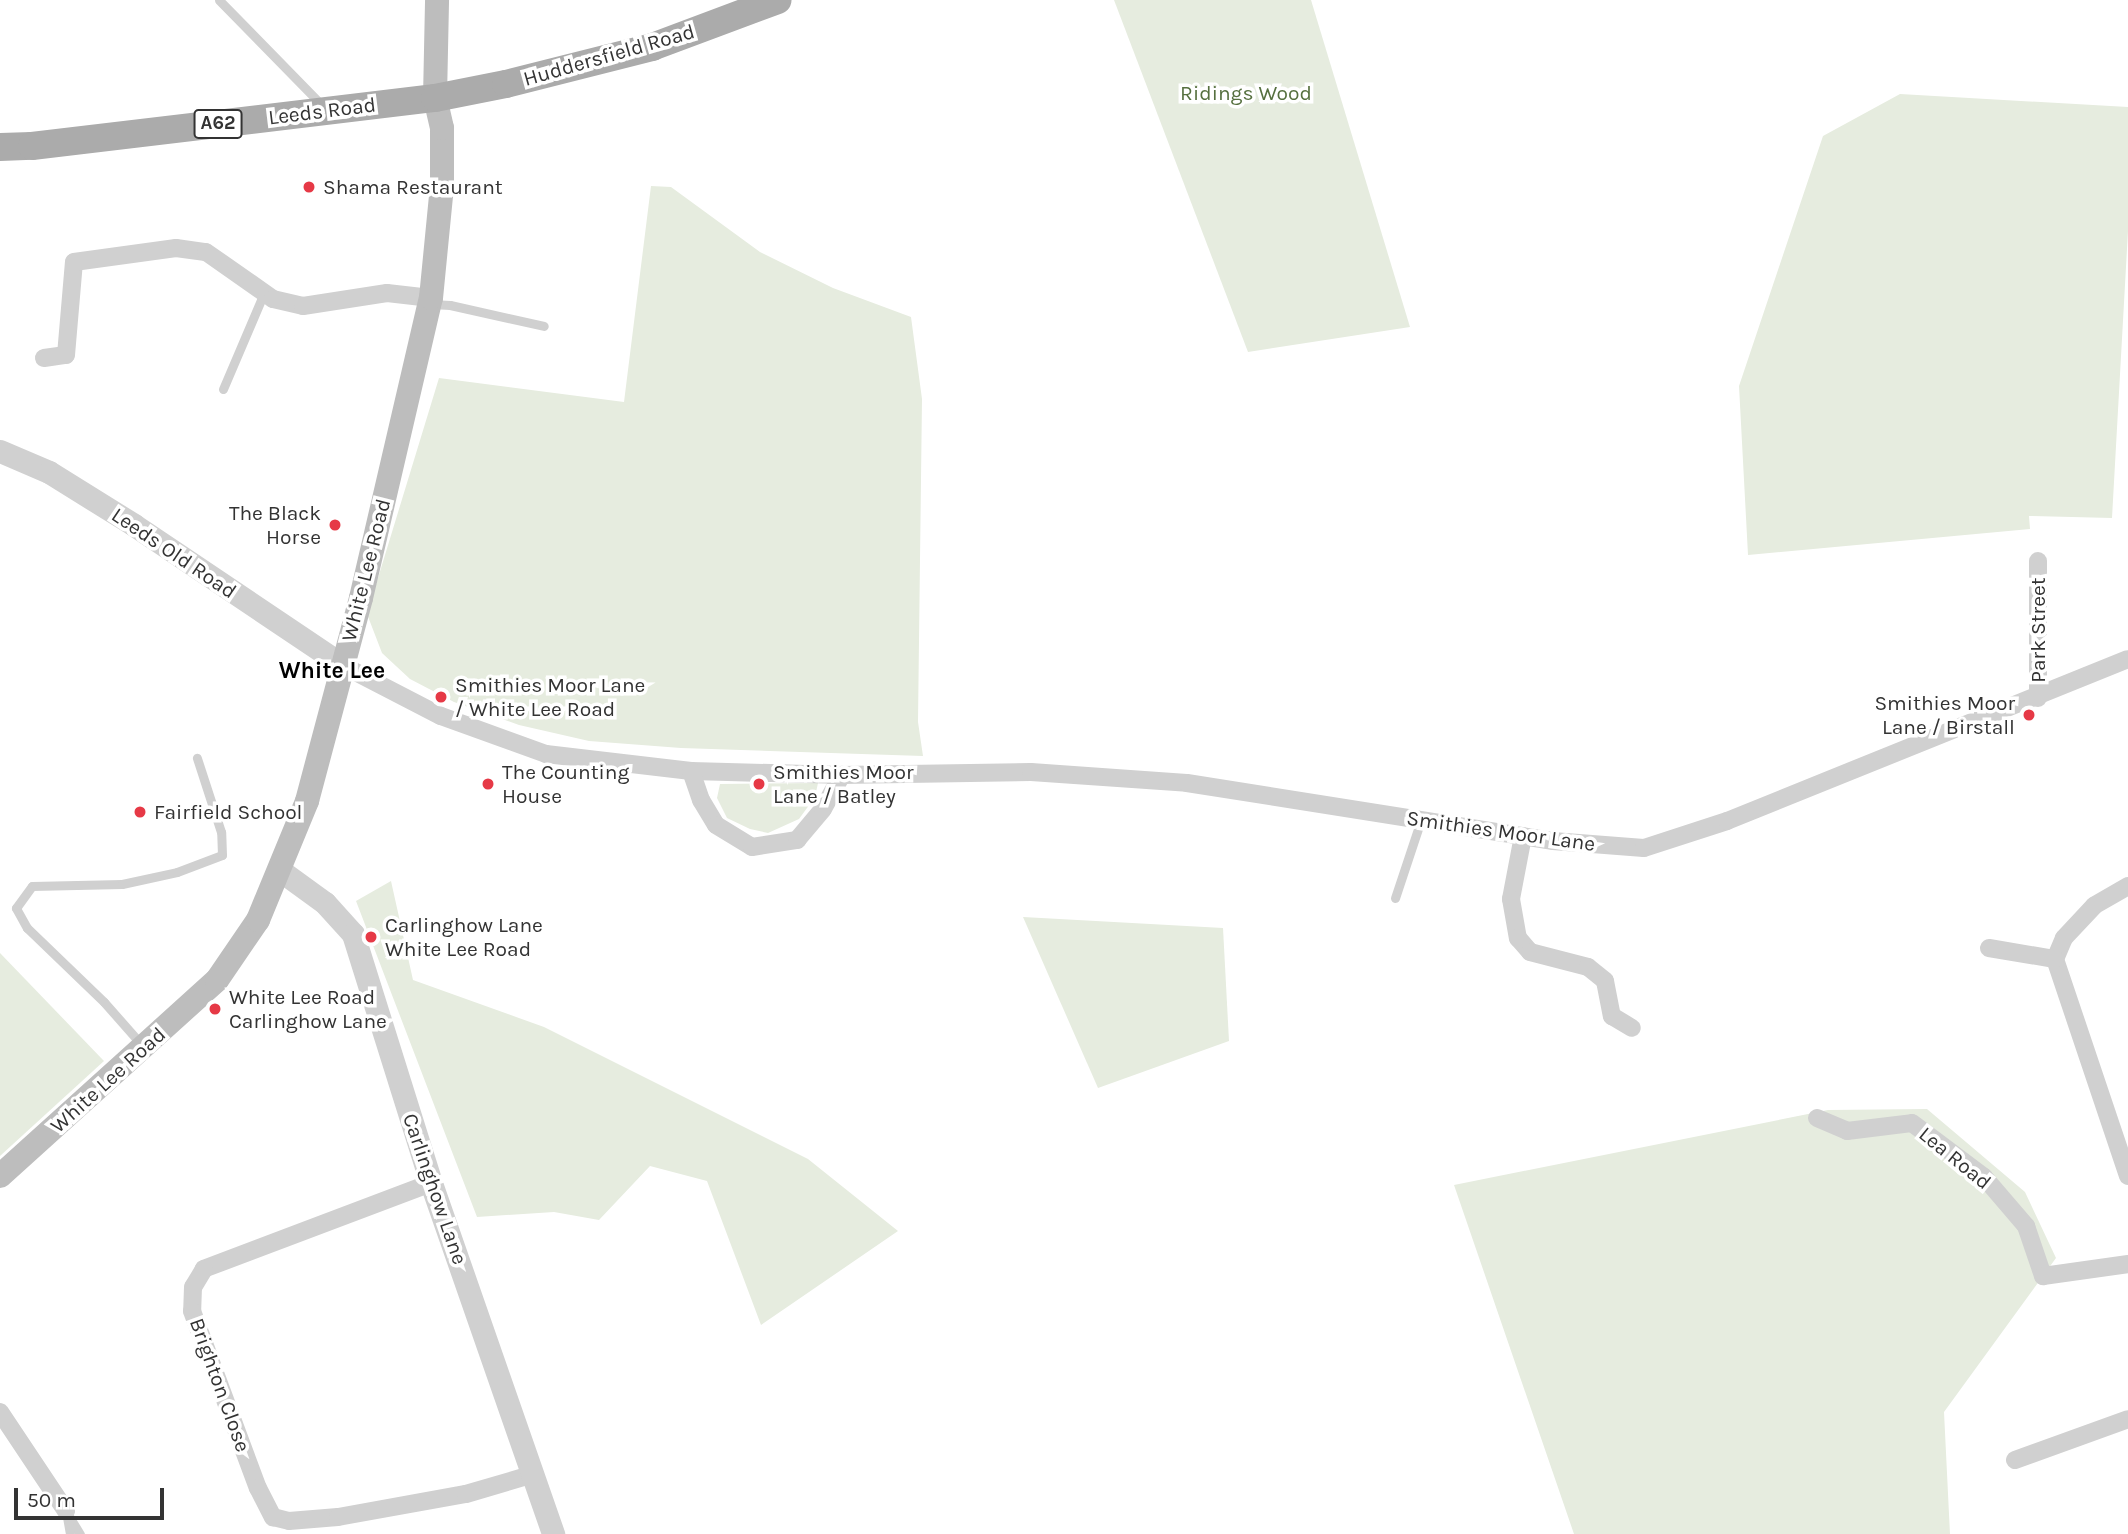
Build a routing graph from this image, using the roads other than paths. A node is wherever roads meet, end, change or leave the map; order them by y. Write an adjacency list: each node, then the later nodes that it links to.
1 (219, 0): 5 (lane)
2 (437, 0): 4 (main road, White Lee Road)
3 (778, 0): 4 (main road, Huddersfield Road / A62)
4 (435, 98): 5 (main road, Leeds Road / A62); 8 (main road, White Lee Road)
5 (328, 111): 6 (main road, Leeds Road / A62)
6 (0, 147)
7 (264, 293): 8 (street); 10 (street); 11 (lane)
8 (430, 301): 9 (lane); 15 (main road, White Lee Road)
9 (544, 327)
10 (44, 358)
11 (223, 389)
12 (0, 451): 15 (street, Leeds Old Road)
13 (2038, 561): 16 (street, Park Street)
14 (2128, 659): 16 (street, Smithies Moor Lane)
15 (342, 665): 18 (street, Smithies Moor Lane); 22 (main road, White Lee Road)
16 (2038, 698): 21 (street, Smithies Moor Lane)
17 (197, 758): 28 (lane)
18 (691, 771): 19 (street, Smithies Moor Lane); 19 (street)
19 (842, 775): 20 (street, Smithies Moor Lane)
20 (1421, 820): 21 (street, Smithies Moor Lane); 24 (lane)
21 (1523, 836): 27 (street)
22 (281, 871): 28 (main road, White Lee Road); 32 (street, Carlinghow Lane)
23 (2128, 886): 26 (street)
24 (1395, 898)
25 (1989, 948): 26 (street)
26 (2055, 959): 31 (street)
27 (1632, 1028)
28 (145, 1048): 30 (main road, White Lee Road)
29 (1817, 1118): 33 (street, Lea Road)
30 (0, 1176)
31 (2128, 1177)
32 (431, 1183): 37 (street, Carlinghow Lane); 37 (street, Brighton Close)
33 (2128, 1264)
34 (0, 1412): 38 (street)
35 (2128, 1419): 36 (street)
36 (2015, 1460)
37 (534, 1474): 41 (street, Carlinghow Lane)
38 (66, 1511): 39 (lane); 40 (lane)
39 (70, 1534)
40 (80, 1534)
41 (553, 1534)

